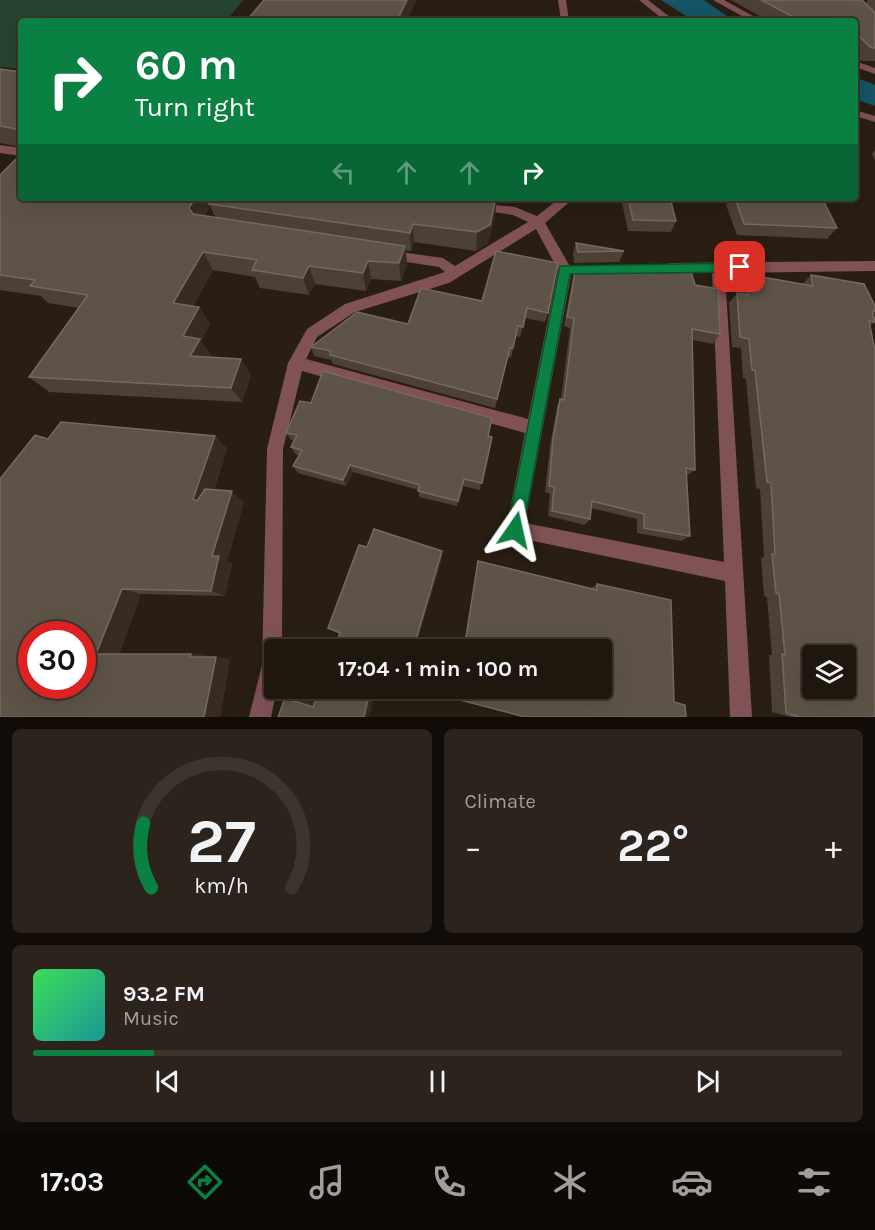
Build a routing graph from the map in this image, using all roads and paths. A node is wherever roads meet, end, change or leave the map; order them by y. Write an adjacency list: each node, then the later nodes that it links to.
1 (562, 0): 4 (street)
2 (643, 0): 5 (street)
3 (717, 0): 6 (street)
4 (565, 18)
5 (667, 18)
6 (752, 18)
7 (858, 65): 8 (street)
8 (875, 71)
9 (858, 113): 10 (street)
10 (875, 119)
11 (0, 150): 12 (street)
12 (18, 152)
13 (564, 201): 15 (street)
14 (462, 204): 15 (street)
15 (538, 222): 20 (street); 22 (street)
16 (372, 253): 20 (street)
17 (875, 266): 18 (street)
18 (718, 267): 19 (street); 23 (street)
19 (659, 268)
20 (455, 273): 21 (street)
21 (296, 363): 22 (street); 24 (street)
22 (534, 429): 23 (street)
23 (734, 573): 25 (street)
24 (260, 717)
25 (741, 717)

